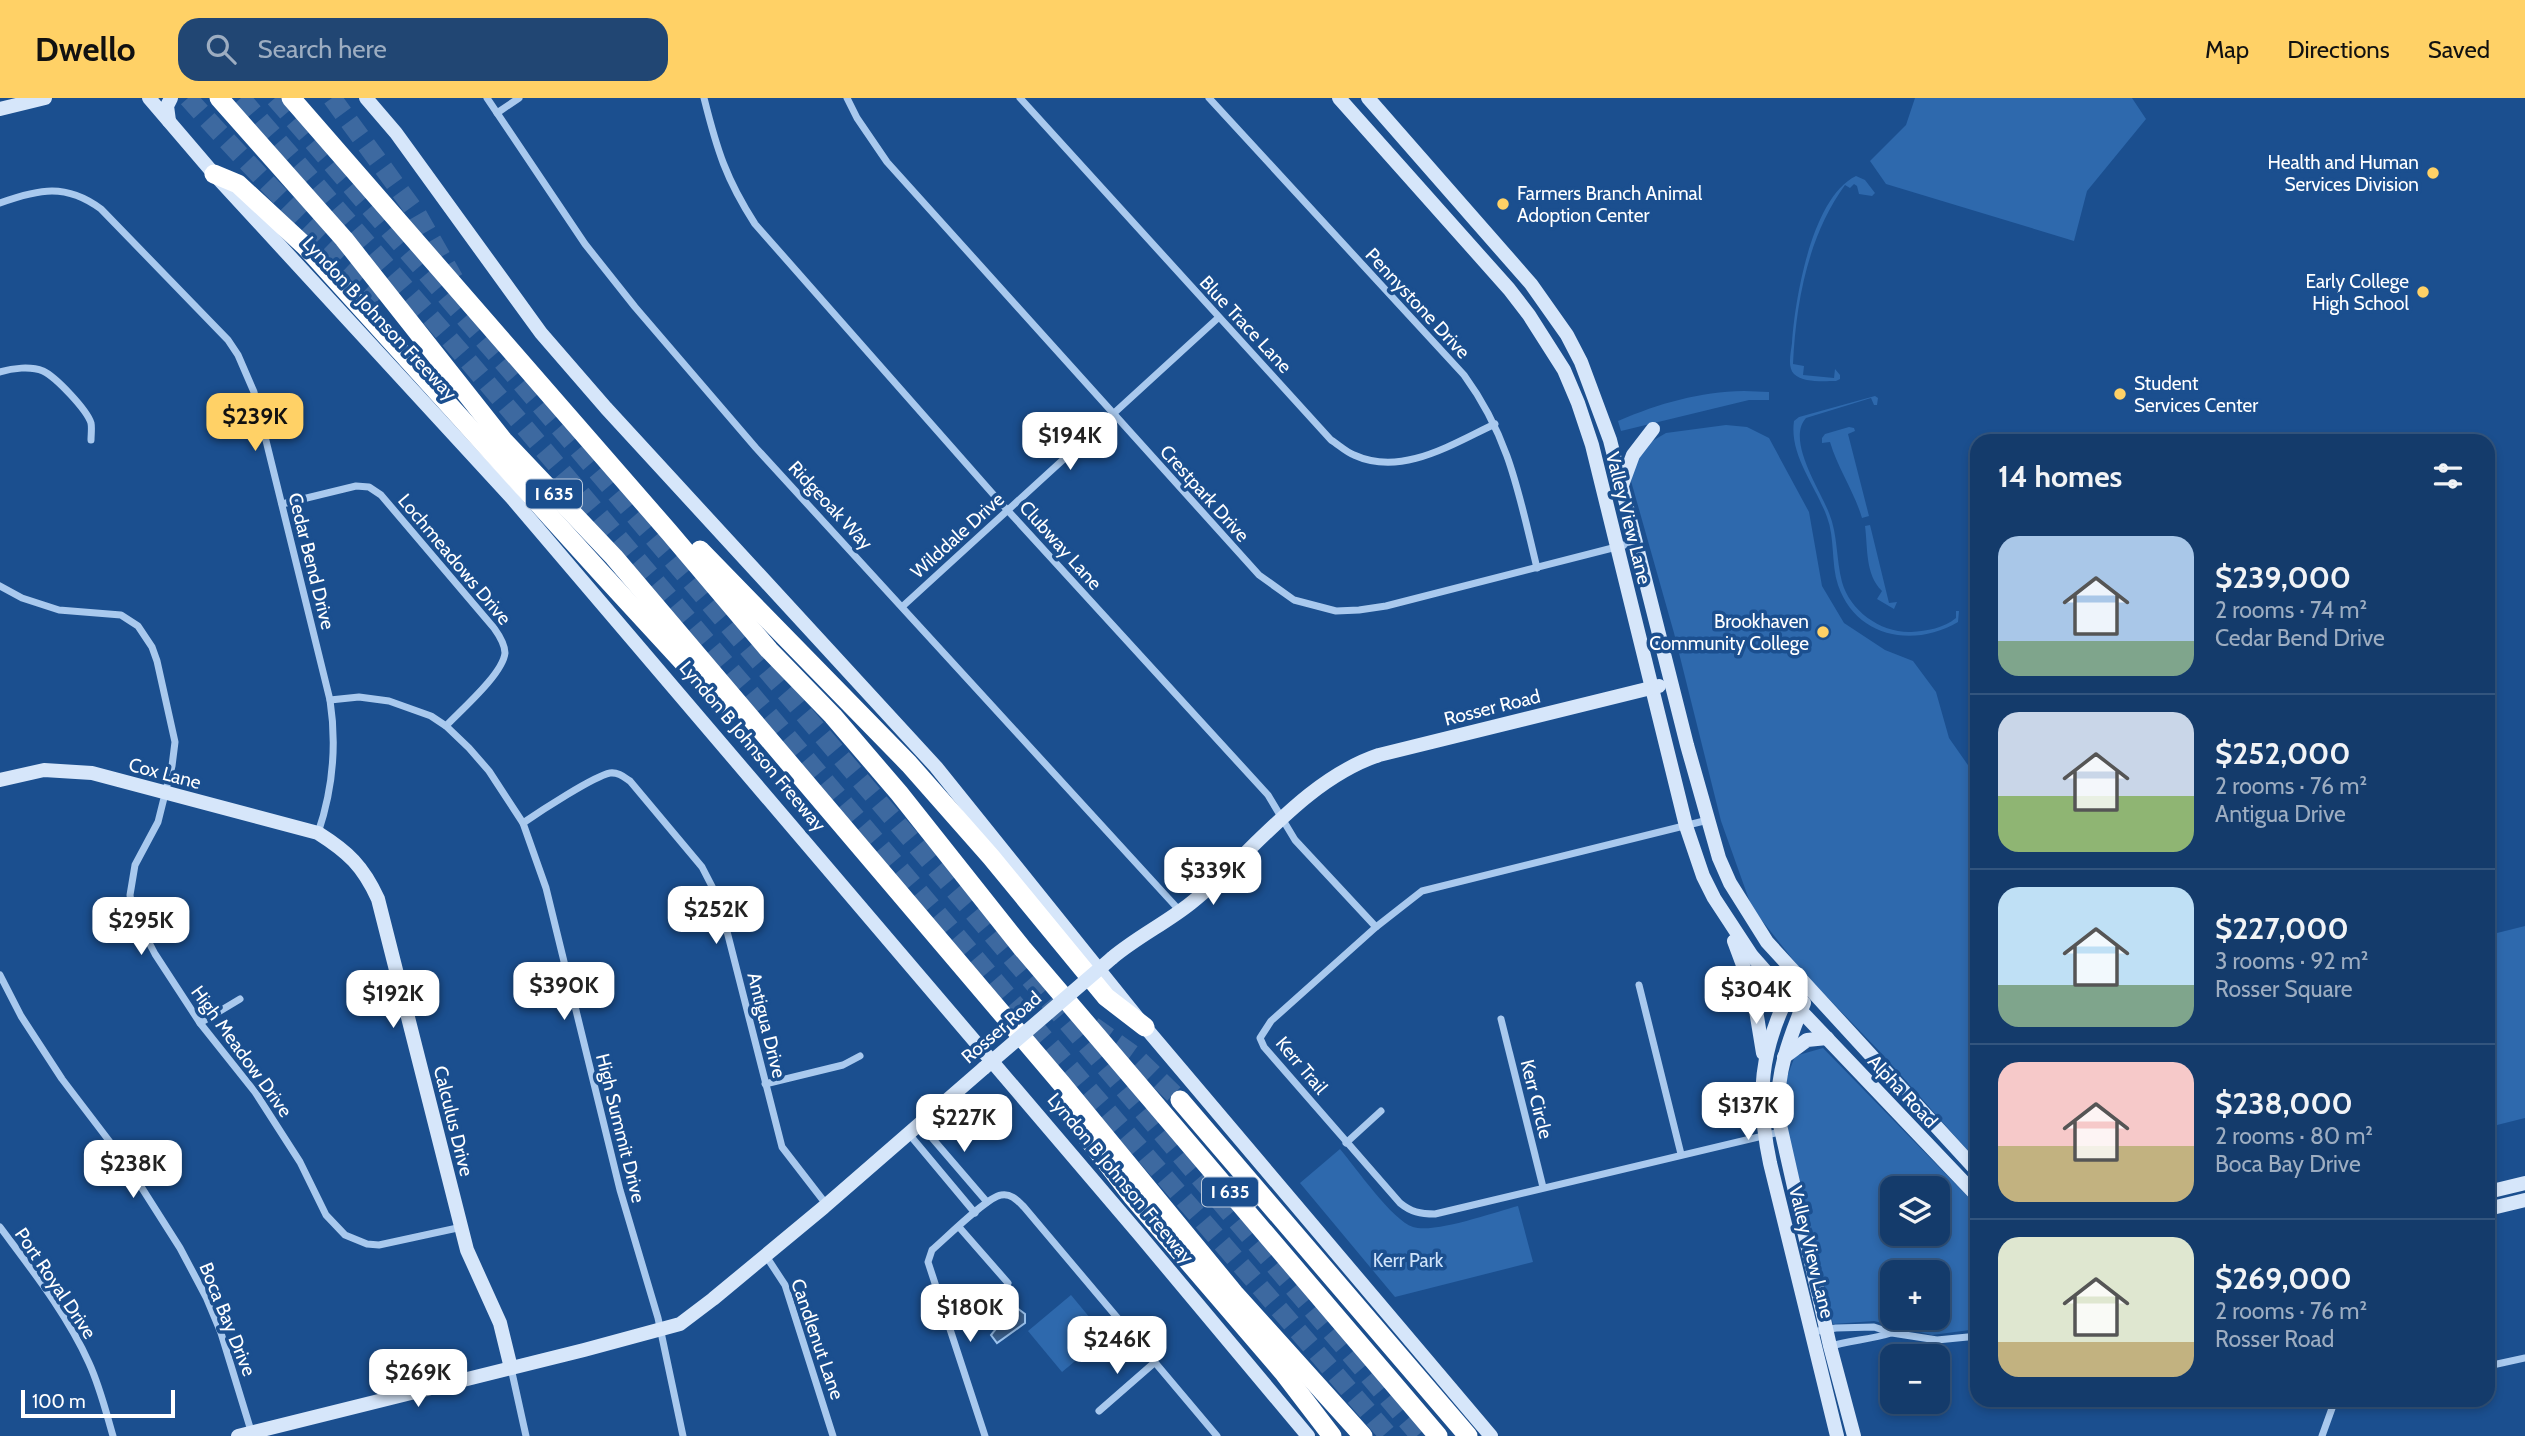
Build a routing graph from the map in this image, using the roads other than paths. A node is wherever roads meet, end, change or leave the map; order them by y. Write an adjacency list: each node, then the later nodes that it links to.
1 (45, 98): 15 (main road)
2 (149, 98): 17 (main road, Lyndon B Johnson Freeway)
3 (171, 98): 17 (main road)
4 (219, 98): 41 (highway, Lyndon B Johnson Freeway / I 635)
5 (291, 98): 31 (highway, I 635)
6 (366, 98): 61 (main road)
7 (487, 98): 16 (street, Ridgeoak Way)
8 (520, 98): 16 (street)
9 (704, 98): 30 (street, Clubway Lane)
10 (848, 98): 24 (street, Crestpark Drive)
11 (1020, 98): 22 (street, Blue Trace Lane)
12 (1209, 98): 25 (street, Pennystone Drive)
13 (1339, 98): 20 (main road, Valley View Lane)
14 (1368, 98): 19 (main road, Valley View Lane)
15 (0, 109)
16 (497, 113): 36 (street, Ridgeoak Way)
17 (169, 121): 18 (main road, Lyndon B Johnson Freeway)
18 (214, 174): 41 (highway); 109 (main road, Lyndon B Johnson Freeway)
19 (1441, 181): 20 (main road); 28 (main road, Valley View Lane)
20 (1425, 194): 33 (main road, Valley View Lane)
21 (0, 203): 29 (street, Cedar Bend Drive)
22 (1218, 318): 24 (street, Wilddale Drive); 25 (street, Blue Trace Lane)
23 (0, 372): 27 (street)
24 (1112, 414): 30 (street, Wilddale Drive); 34 (street, Crestpark Drive)
25 (1495, 424): 34 (street, Pennystone Drive)
26 (1653, 429): 28 (main road)
27 (91, 440)
28 (1622, 486): 32 (main road, Valley View Lane)
29 (282, 503): 39 (street, Cedar Bend Drive); 40 (street, Lochmeadows Drive)
30 (1008, 510): 36 (street, Wilddale Drive); 44 (street, Clubway Lane)
31 (669, 532): 61 (highway); 112 (highway, I 635)
32 (1636, 542): 33 (street, Crestpark Drive); 37 (main road, Valley View Lane)
33 (1616, 547): 34 (street, Crestpark Drive); 38 (main road, Valley View Lane)
34 (1537, 568)
35 (0, 586): 43 (street, High Meadow Drive)
36 (903, 606): 49 (street, Ridgeoak Way)
37 (1671, 683): 38 (main road, Rosser Road); 45 (main road, Valley View Lane)
38 (1652, 688): 44 (main road, Rosser Road); 47 (main road, Valley View Lane)
39 (330, 700): 40 (street, High Summit Drive); 48 (street, Cedar Bend Drive)
40 (446, 726): 46 (street, High Summit Drive)
41 (772, 743): 66 (highway, Lyndon B Johnson Freeway / I 635)
42 (0, 780): 43 (main road, Cox Lane)
43 (166, 794): 48 (main road, Cox Lane); 60 (street, High Meadow Drive)
44 (1283, 820): 49 (main road, Rosser Road); 51 (street, Clubway Lane)
45 (1708, 820): 47 (street, Kerr Trail); 53 (main road, Valley View Lane)
46 (523, 823): 67 (street, Antigua Drive); 90 (street, High Summit Drive)
47 (1686, 826): 50 (main road, Valley View Lane); 51 (street, Kerr Trail)
48 (318, 834): 86 (main road, Calculus Drive)
49 (1180, 911): 70 (main road, Rosser Road, bridge)
50 (1726, 917): 56 (main road, Valley View Lane); 65 (main road)
51 (1376, 927): 73 (street, Kerr Trail)
52 (0, 975): 102 (street, Boca Bay Drive)
53 (1798, 976): 55 (main road, Valley View Lane); 56 (main road, Valley View Lane)
54 (1639, 985): 74 (street)
55 (1810, 990): 58 (main road, Valley View Lane); 75 (main road, Alpha Road)
56 (1787, 996): 58 (main road, Valley View Lane); 65 (main road, Valley View Lane)
57 (240, 999): 60 (street)
58 (1801, 1011): 62 (main road, Alpha Road); 64 (main road, Valley View Lane)
59 (1501, 1019): 77 (street, Kerr Circle)
60 (201, 1023): 86 (street, High Meadow Drive)
61 (1145, 1027): 114 (main road)
62 (1827, 1038): 64 (main road); 78 (main road, Alpha Road)
63 (860, 1056): 67 (street)
64 (1783, 1058): 71 (main road, Valley View Lane)
65 (1764, 1068): 72 (main road, Valley View Lane)
66 (1061, 1083): 110 (highway); 111 (highway, Lyndon B Johnson Freeway / I 635)
67 (765, 1084): 82 (street, Antigua Drive)
68 (1180, 1100): 113 (highway)
69 (1381, 1111): 73 (street)
70 (914, 1128): 81 (street); 82 (main road, Rosser Road); 84 (street)
71 (1780, 1132): 72 (street, Kerr Trail); 91 (main road, Valley View Lane)
72 (1764, 1134): 74 (street, Kerr Trail); 92 (main road, Valley View Lane)
73 (1346, 1143): 77 (street, Kerr Trail)
74 (1681, 1154): 77 (street, Kerr Trail)
75 (1970, 1163)
76 (2525, 1183): 79 (main road)
77 (1543, 1187)
78 (1970, 1189)
79 (2495, 1190)
80 (2525, 1200): 83 (main road)
81 (987, 1202): 84 (street); 97 (street)
82 (826, 1204): 88 (main road, Rosser Road)
83 (2495, 1207)
84 (975, 1213): 87 (street)
85 (0, 1227): 103 (street, Port Royal Drive)
86 (462, 1227): 99 (main road, Calculus Drive)
87 (959, 1227): 89 (street); 107 (street)
88 (765, 1255): 90 (main road, Rosser Road); 106 (street, Candlenut Lane)
89 (1008, 1283)
90 (661, 1330): 99 (main road, Rosser Road); 105 (street, High Summit Drive)
91 (1827, 1330): 92 (street); 93 (street); 95 (main road, Valley View Lane)
92 (1812, 1332): 95 (main road, Valley View Lane)
93 (1892, 1333): 94 (street); 95 (street)
94 (1970, 1337)
95 (1823, 1348): 115 (main road, Valley View Lane); 116 (main road, Valley View Lane)
96 (2525, 1358): 98 (street)
97 (1154, 1363): 101 (street); 108 (street)
98 (2495, 1364)
99 (511, 1368): 102 (main road, Rosser Road); 104 (street, Calculus Drive)
100 (2332, 1407): 117 (street)
101 (1099, 1410)
102 (247, 1435)
103 (113, 1436)
104 (526, 1436)
105 (683, 1436)
106 (833, 1436)
107 (985, 1436)
108 (1217, 1436)
109 (1308, 1436)
110 (1332, 1436)
111 (1363, 1436)
112 (1438, 1436)
113 (1468, 1436)
114 (1491, 1436)
115 (1837, 1436)
116 (1854, 1436)
117 (2322, 1436)

